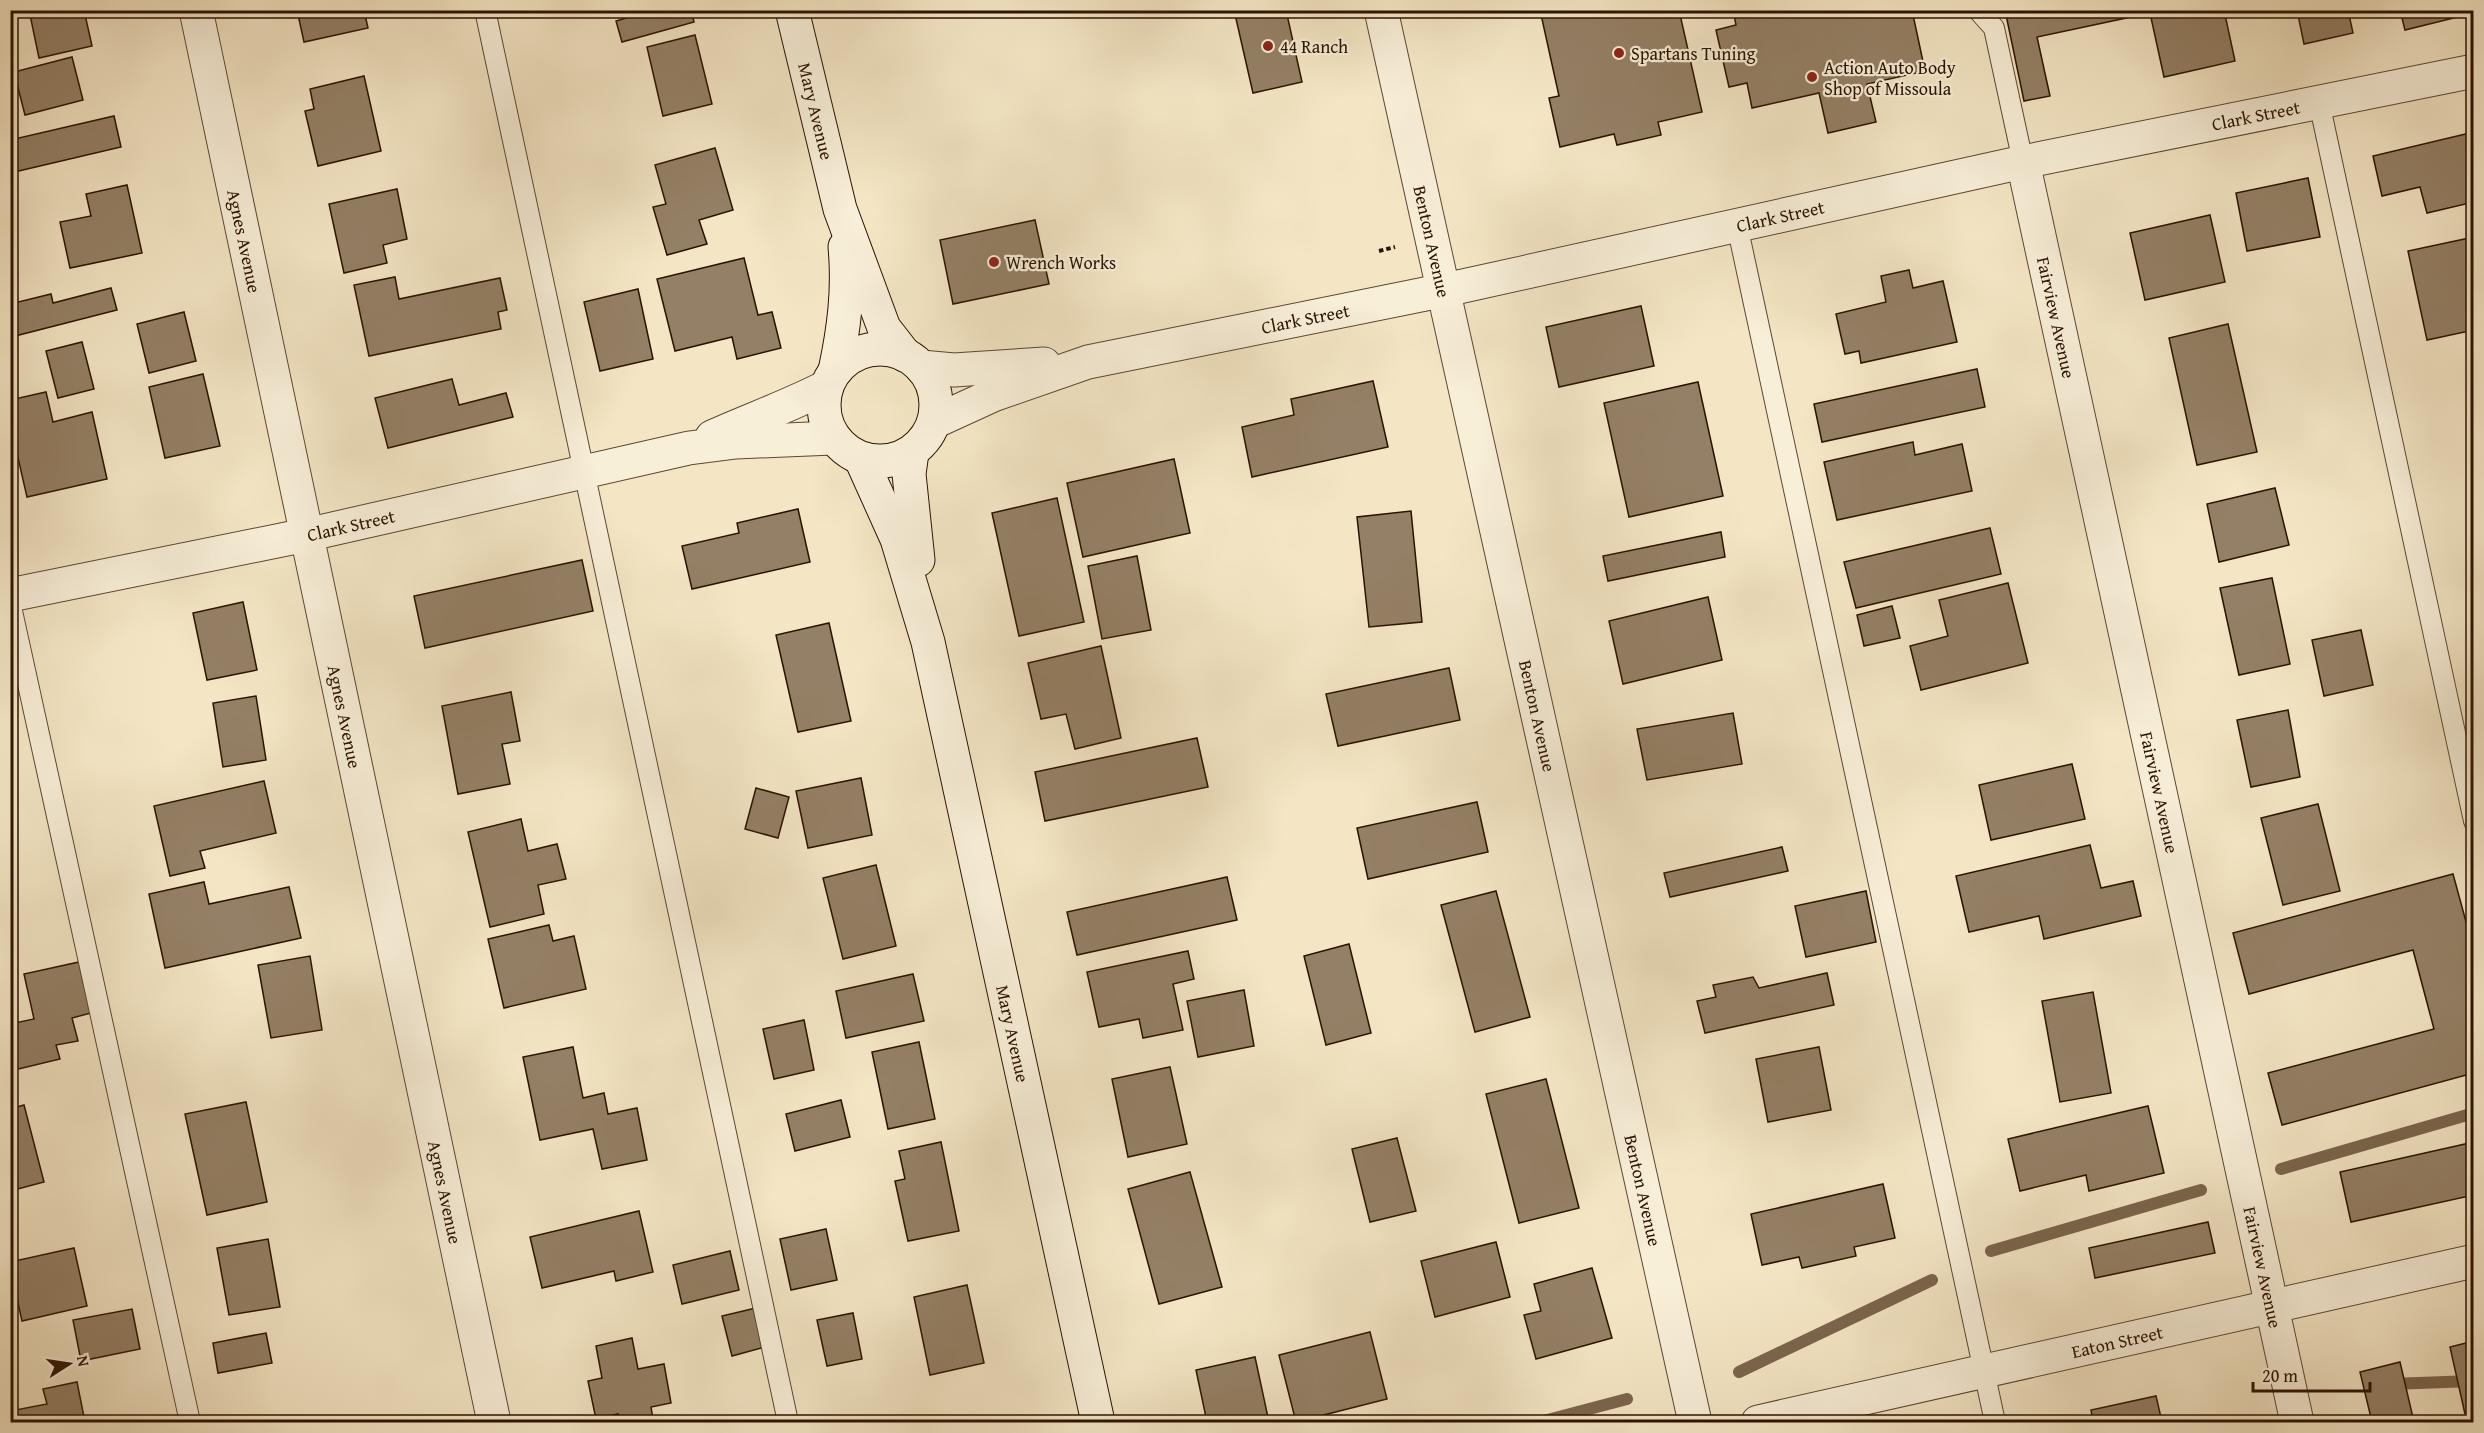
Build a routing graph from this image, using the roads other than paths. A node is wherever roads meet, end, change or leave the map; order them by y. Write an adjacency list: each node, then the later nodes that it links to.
1 (196, 10): 21 (street, Agnes Avenue)
2 (485, 10): 20 (lane)
3 (792, 10): 9 (street, Mary Avenue)
4 (1381, 10): 11 (street, Benton Avenue)
5 (1978, 10): 8 (lane)
6 (2474, 70): 7 (street, Clark Street)
7 (2319, 102): 8 (street, Clark Street); 25 (lane)
8 (2023, 162): 10 (street, Clark Street); 27 (street, Fairview Avenue)
9 (840, 209): 12 (street); 14 (street)
10 (1737, 225): 11 (street, Clark Street); 28 (lane)
11 (1445, 290): 13 (street, Clark Street); 33 (street, Benton Avenue)
12 (913, 361): 13 (street); 14 (street); 15 (street)
13 (1088, 362): 15 (street)
14 (830, 379): 16 (street); 17 (street, Clark Street)
15 (934, 422): 18 (street)
16 (833, 438): 17 (street, Clark Street); 19 (street)
17 (689, 448): 20 (street, Clark Street)
18 (912, 452): 19 (street); 24 (street, Mary Avenue)
19 (861, 459): 24 (street, Mary Avenue)
20 (584, 473): 21 (street, Clark Street); 31 (lane)
21 (306, 535): 22 (street, Clark Street); 30 (street, Agnes Avenue)
22 (10, 595)
23 (10, 602): 29 (lane)
24 (928, 642): 32 (street, Mary Avenue)
25 (2474, 822)
26 (2474, 1261): 27 (street, Eaton Street)
27 (2270, 1306): 28 (street, Eaton Street); 36 (street, Fairview Avenue)
28 (1984, 1373): 34 (street, Eaton Street); 35 (lane)
29 (190, 1422)
30 (494, 1422)
31 (788, 1422)
32 (1098, 1422)
33 (1695, 1422)
34 (1758, 1422)
35 (1995, 1422)
36 (2297, 1422)

